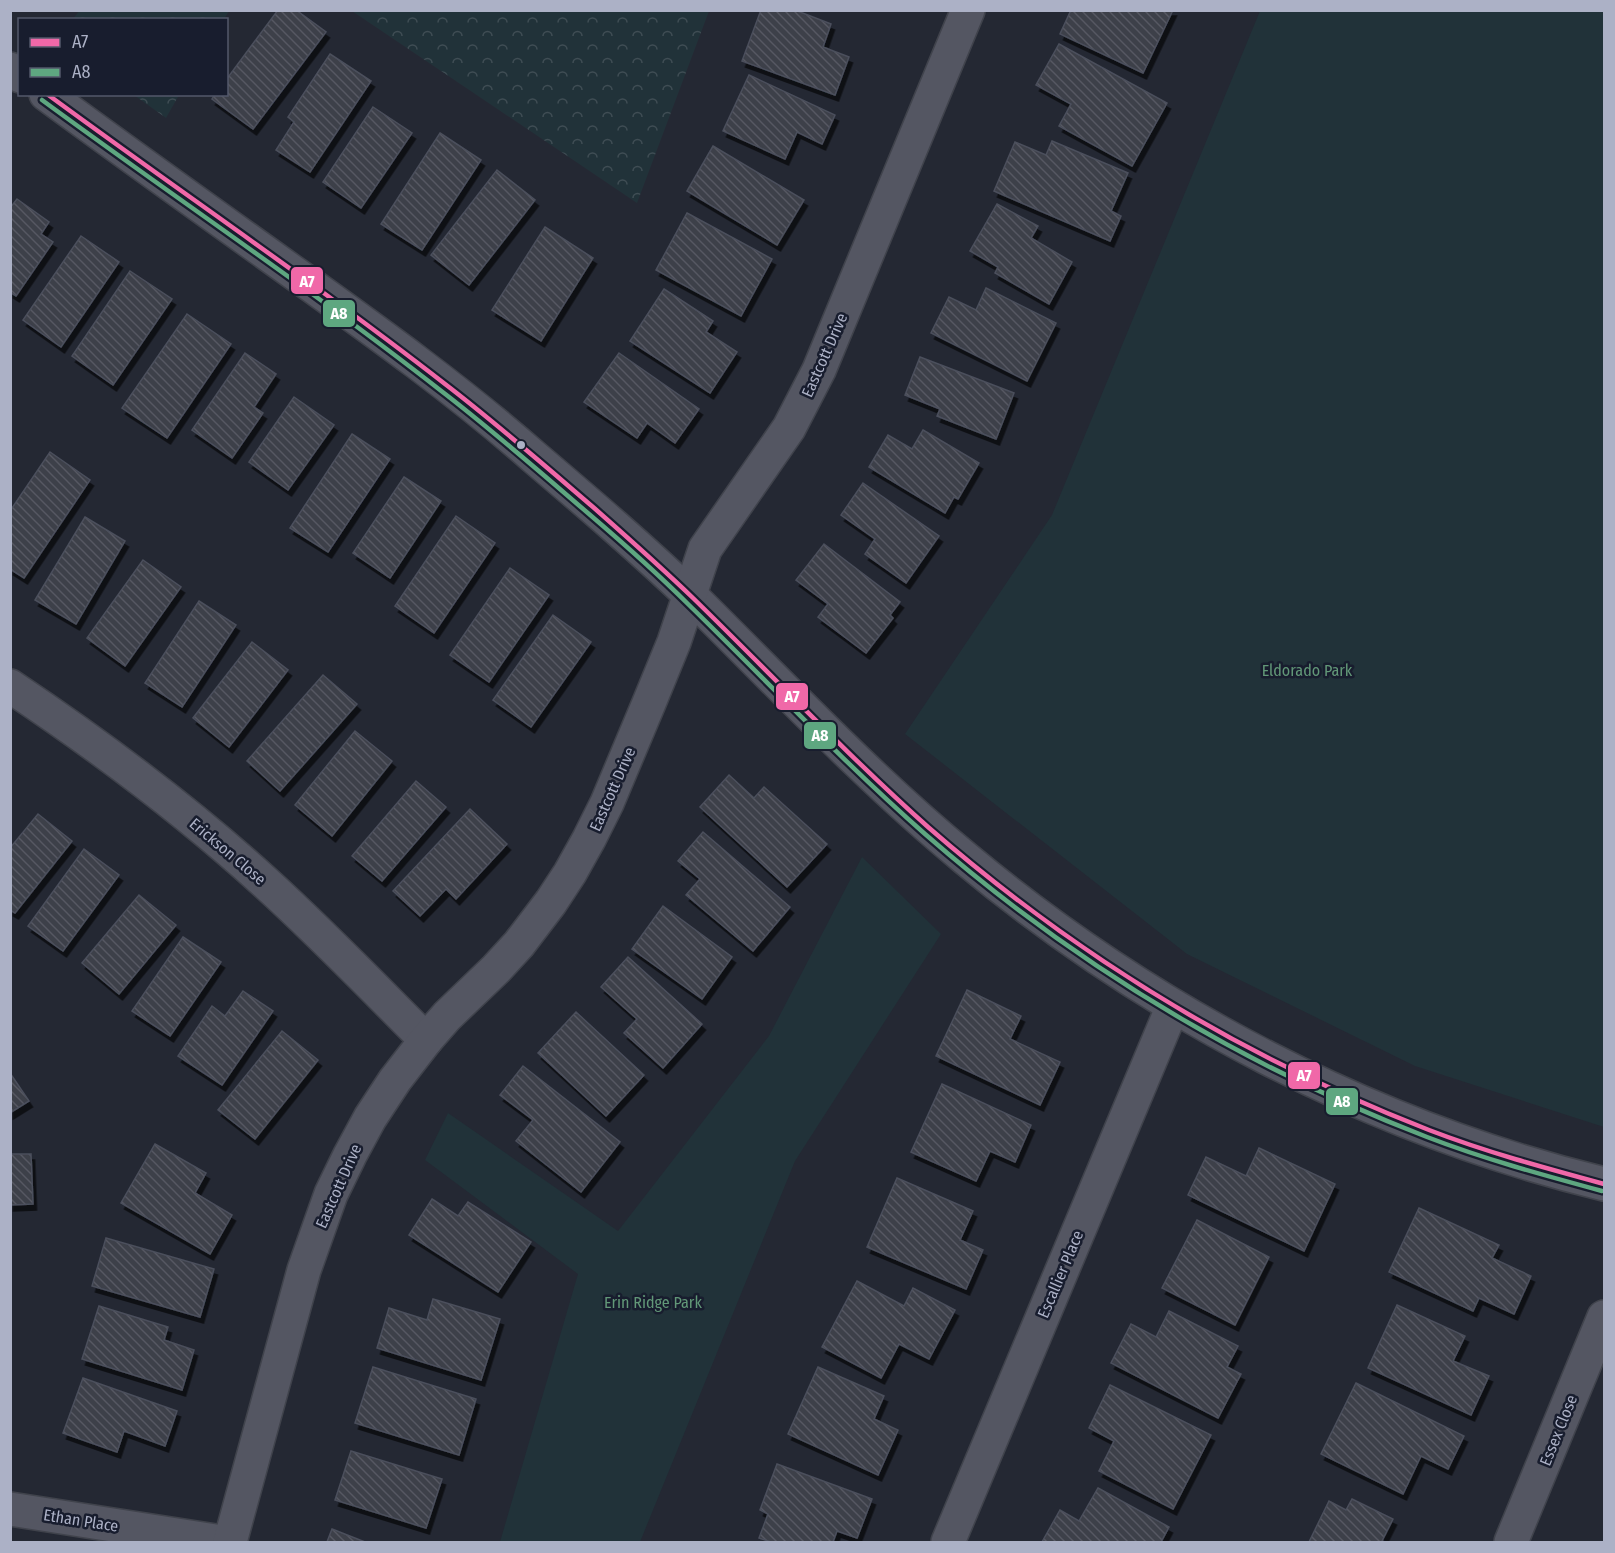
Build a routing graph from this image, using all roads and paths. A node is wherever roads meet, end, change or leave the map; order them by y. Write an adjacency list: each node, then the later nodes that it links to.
1 (968, 10): 3 (street, Eastcott Drive)
2 (49, 96): 3 (street)
3 (689, 594): 5 (street); 6 (street, Eastcott Drive)
4 (10, 686): 6 (street, Erickson Close)
5 (1173, 1006): 7 (street); 12 (street, Escallier Place)
6 (426, 1040): 11 (street, Eastcott Drive)
7 (1605, 1184)
8 (1605, 1317): 13 (street, Essex Close)
9 (10, 1509): 10 (street, Ethan Place)
10 (222, 1542)
11 (230, 1542)
12 (948, 1542)
13 (1511, 1542)

